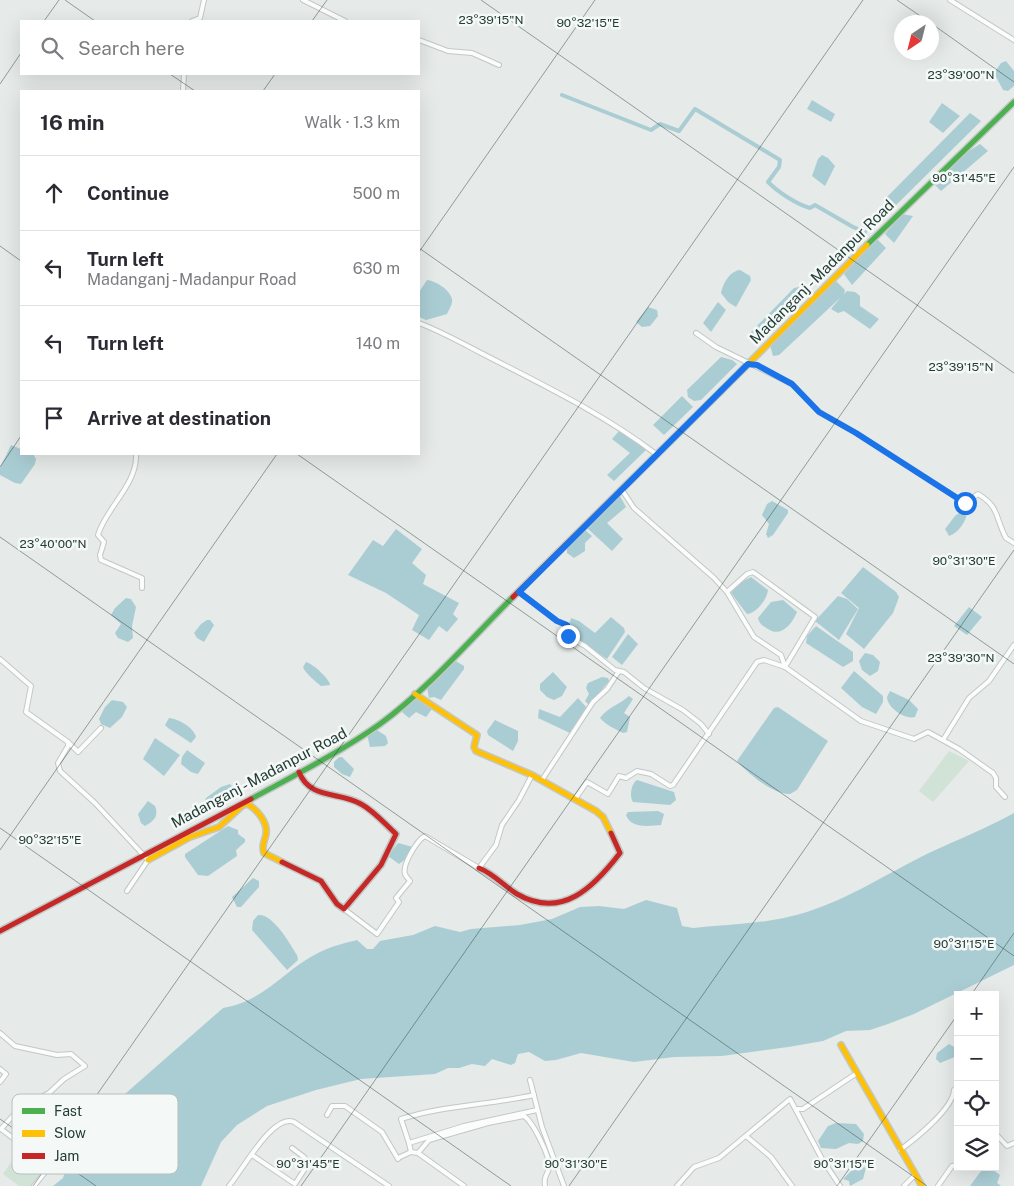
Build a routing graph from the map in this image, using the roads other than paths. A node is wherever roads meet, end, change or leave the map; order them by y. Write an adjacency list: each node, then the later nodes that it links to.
1 (204, 0): 4 (street)
2 (302, 0): 5 (street)
3 (950, 0): 7 (street)
4 (195, 20)
5 (343, 20)
6 (420, 40): 8 (street)
7 (1014, 40)
8 (499, 65)
9 (184, 75): 10 (street)
10 (183, 90)
11 (1014, 102): 14 (main road, Madanganj - Madanpur Road)
12 (420, 323): 15 (street)
13 (696, 333): 14 (street)
14 (748, 364): 15 (main road, Madanganj - Madanpur Road); 18 (street)
15 (656, 454): 17 (main road, Madanganj - Madanpur Road)
16 (136, 455): 19 (street)
17 (622, 490): 20 (main road, Madanganj - Madanpur Road); 21 (street)
18 (1014, 543)
19 (142, 588)
20 (519, 592): 25 (street); 26 (main road, Madanganj - Madanpur Road)
21 (727, 592): 24 (street); 24 (street)
22 (1014, 645): 29 (street)
23 (0, 659): 30 (street)
24 (785, 668): 28 (street); 29 (street)
25 (619, 671): 28 (street); 33 (street)
26 (415, 694): 31 (main road, Madanganj - Madanpur Road); 32 (main road)
27 (101, 728): 30 (street)
28 (709, 734): 35 (street)
29 (944, 740): 34 (street)
30 (68, 742): 36 (street)
31 (299, 772): 36 (main road, Madanganj - Madanpur Road); 40 (main road)
32 (532, 775): 33 (main road); 38 (street)
33 (542, 780): 35 (main road)
34 (1005, 797)
35 (575, 799): 38 (main road)
36 (144, 854): 37 (street); 41 (main road, Madanganj - Madanpur Road)
37 (148, 860): 39 (street); 40 (main road)
38 (479, 868): 40 (street)
39 (127, 891)
40 (344, 909)
41 (0, 931)
42 (0, 1033): 48 (street)
43 (841, 1045): 45 (main road)
44 (0, 1069): 47 (street)
45 (857, 1073): 51 (street); 62 (main road)
46 (530, 1080): 49 (street)
47 (0, 1082)
48 (47, 1094)
49 (534, 1095): 52 (street); 59 (street)
50 (954, 1095): 62 (street)
51 (796, 1109): 57 (street); 78 (street)
52 (537, 1110): 59 (street); 75 (street)
53 (327, 1115): 63 (street)
54 (12, 1116): 55 (street)
55 (1, 1127): 56 (street)
56 (12, 1136)
57 (746, 1136): 76 (street); 77 (street)
58 (999, 1138): 60 (street)
59 (409, 1143): 63 (street)
60 (1014, 1143)
61 (292, 1148): 69 (street)
62 (900, 1150): 68 (main road)
63 (411, 1152): 64 (street)
64 (418, 1153): 73 (street); 74 (street)
65 (252, 1155): 69 (street); 71 (street); 72 (street)
66 (954, 1165): 81 (street)
67 (44, 1174): 70 (street)
68 (915, 1176): 79 (street); 80 (main road)
69 (296, 1185)
70 (34, 1186)
71 (229, 1186)
72 (389, 1186)
73 (464, 1186)
74 (545, 1186)
75 (564, 1186)
76 (678, 1186)
77 (792, 1186)
78 (840, 1186)
79 (904, 1186)
80 (922, 1186)
81 (938, 1186)

